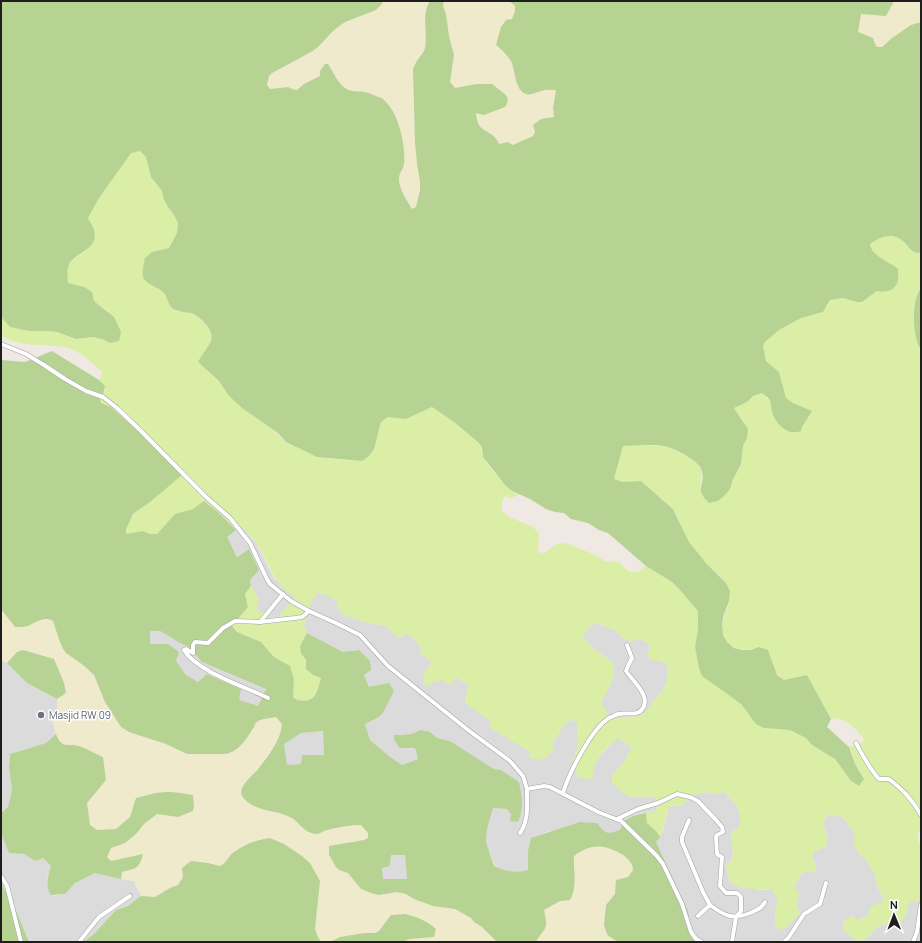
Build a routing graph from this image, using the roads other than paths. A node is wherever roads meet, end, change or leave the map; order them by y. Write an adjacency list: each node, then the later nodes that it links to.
1 (1, 344): 2 (street)
2 (283, 594): 3 (street); 4 (street)
3 (309, 611): 4 (street); 8 (street)
4 (260, 622): 6 (street)
5 (626, 645): 9 (street)
6 (268, 698)
7 (856, 743): 10 (street)
8 (527, 789): 9 (street); 13 (street)
9 (563, 793): 11 (street)
10 (921, 815)
11 (617, 819): 21 (street); 24 (street)
12 (689, 820): 18 (street)
13 (520, 833)
14 (1, 876): 22 (street)
15 (826, 883): 26 (street)
16 (130, 896): 23 (street)
17 (765, 902): 21 (street)
18 (710, 905): 20 (street); 21 (street)
19 (921, 905): 27 (street)
20 (698, 916)
21 (736, 917): 25 (street)
22 (21, 942)
23 (79, 942)
24 (702, 942)
25 (732, 942)
26 (784, 942)
27 (913, 942)

